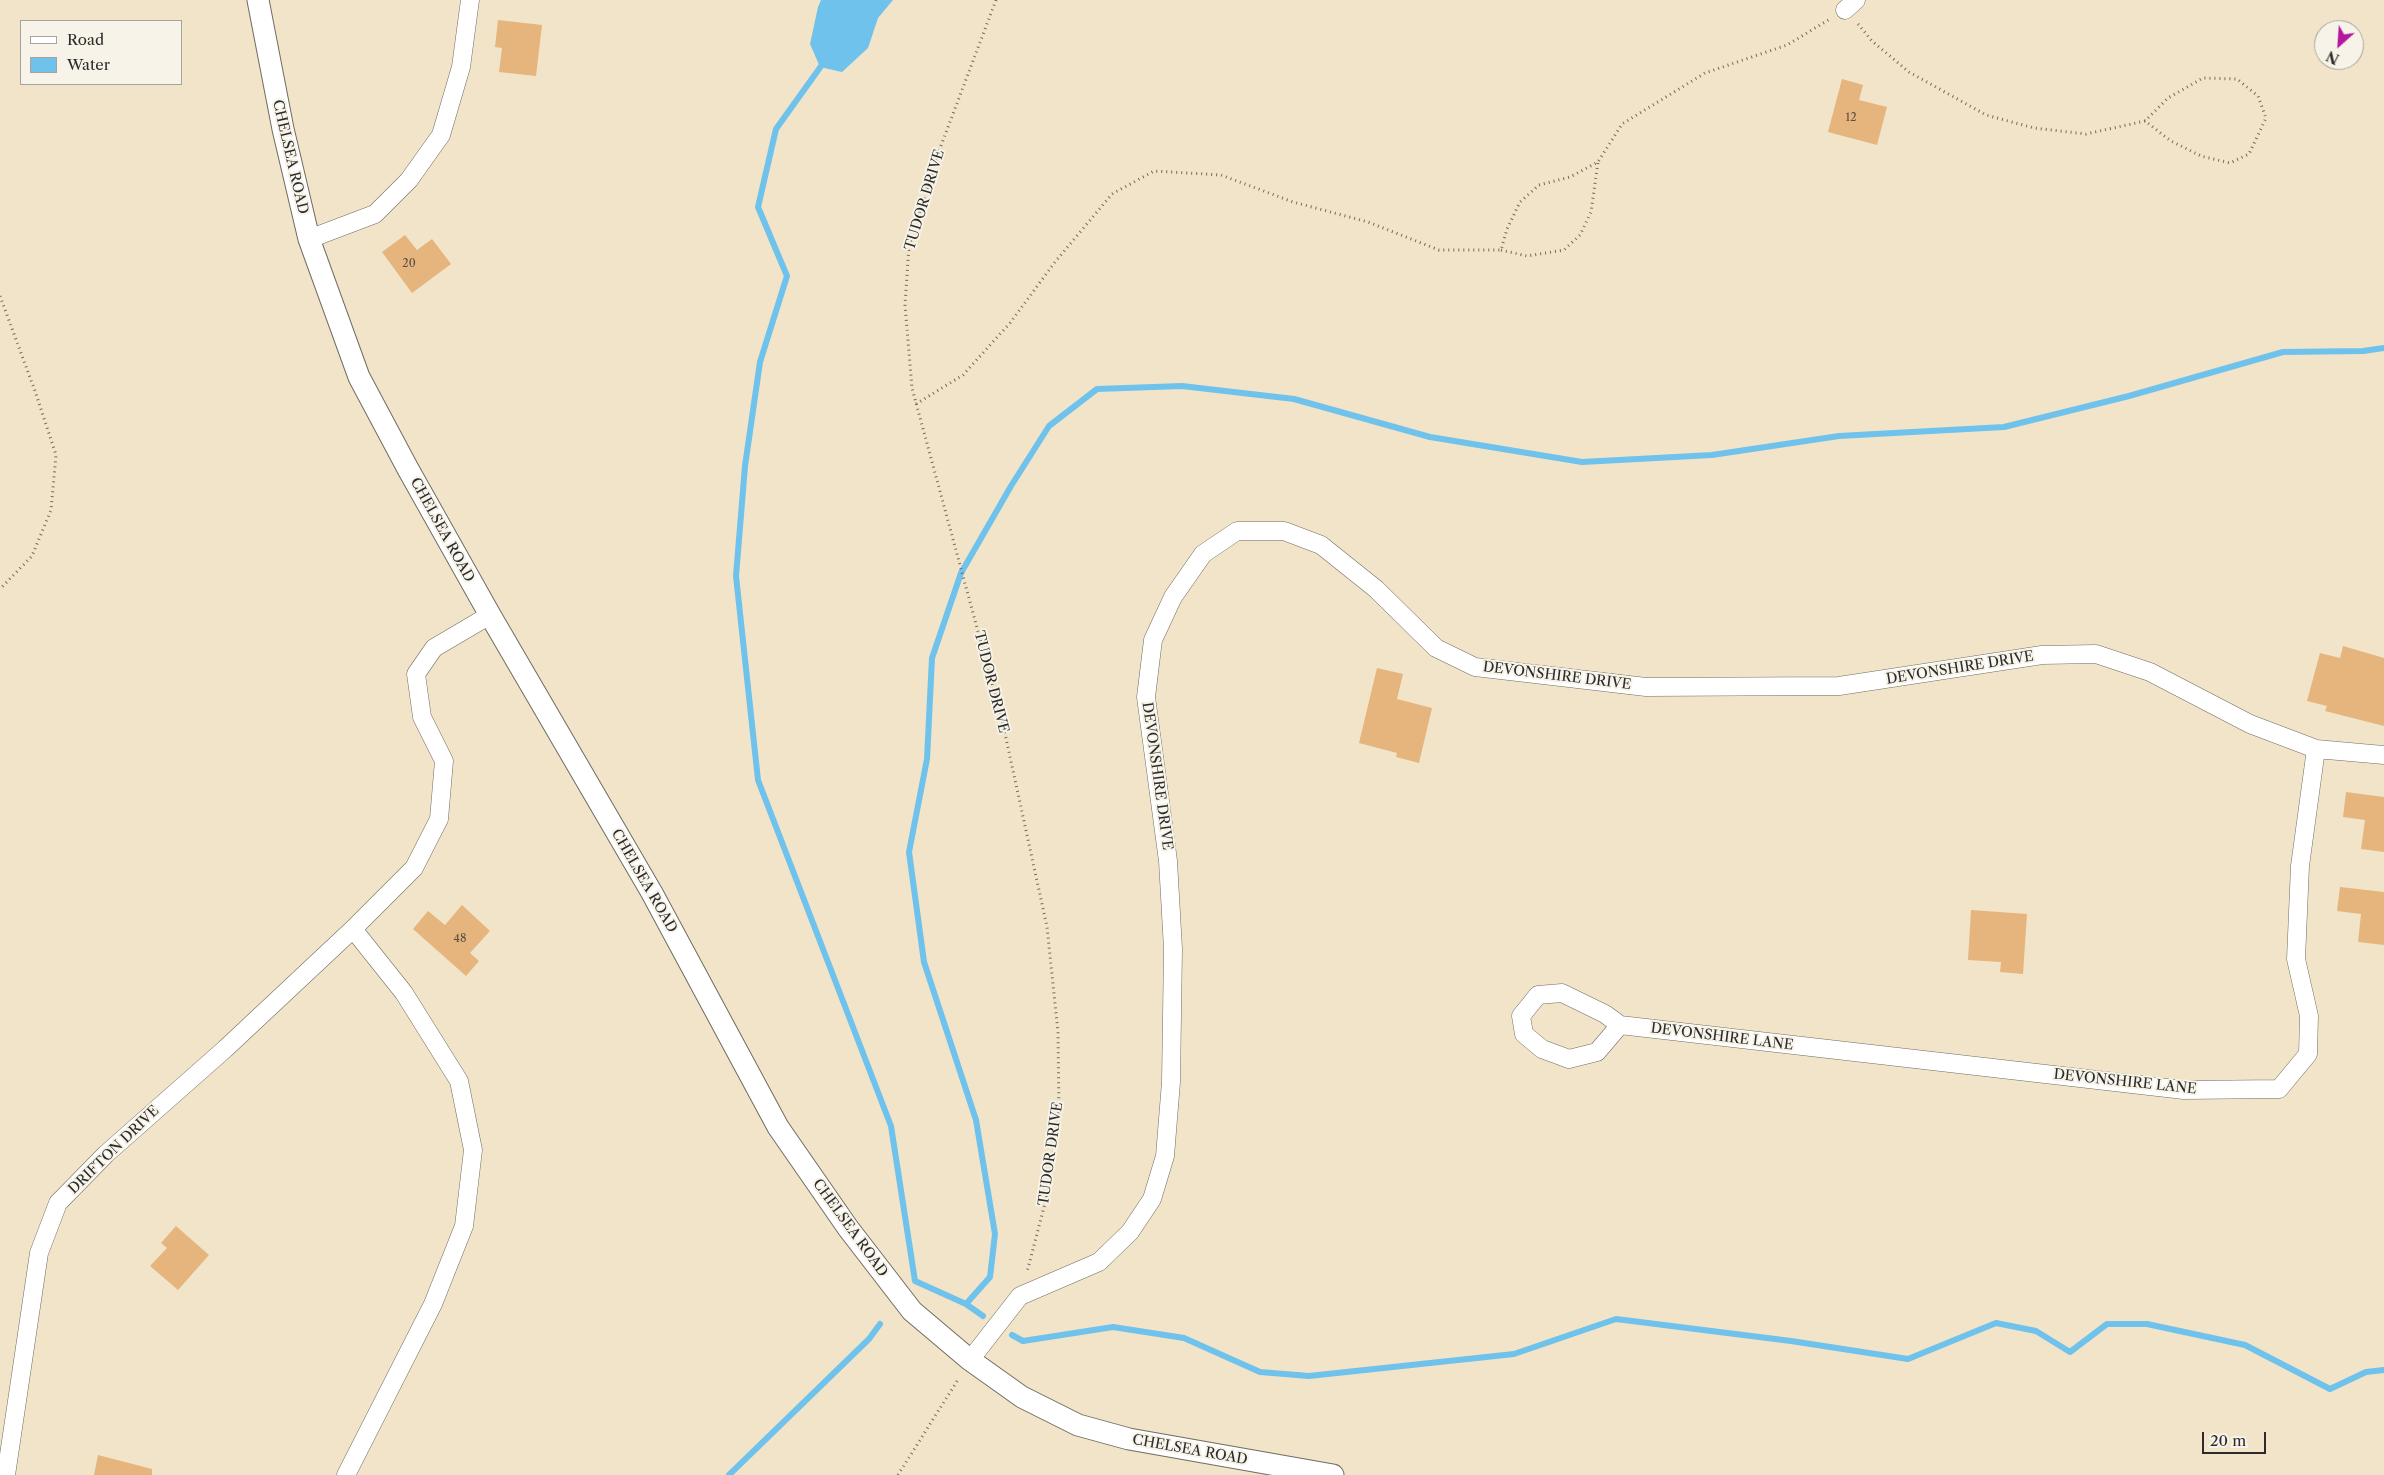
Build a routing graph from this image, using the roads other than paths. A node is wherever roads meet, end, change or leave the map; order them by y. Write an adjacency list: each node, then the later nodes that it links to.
1 (258, 0): 3 (street, CHELSEA ROAD)
2 (470, 0): 3 (street)
3 (309, 239): 4 (street, CHELSEA ROAD)
4 (490, 615): 7 (street, DRIFTON DRIVE); 9 (street, CHELSEA ROAD)
5 (2316, 749): 6 (street, DEVONSHIRE DRIVE); 8 (street, DEVONSHIRE LANE); 9 (street, DEVONSHIRE DRIVE)
6 (2384, 755)
7 (353, 929): 10 (street, DRIFTON DRIVE); 11 (street)
8 (1620, 1025): 8 (street, DEVONSHIRE LANE)
9 (970, 1360): 12 (street, CHELSEA ROAD)
10 (6, 1475)
11 (346, 1475)
12 (1332, 1475)

